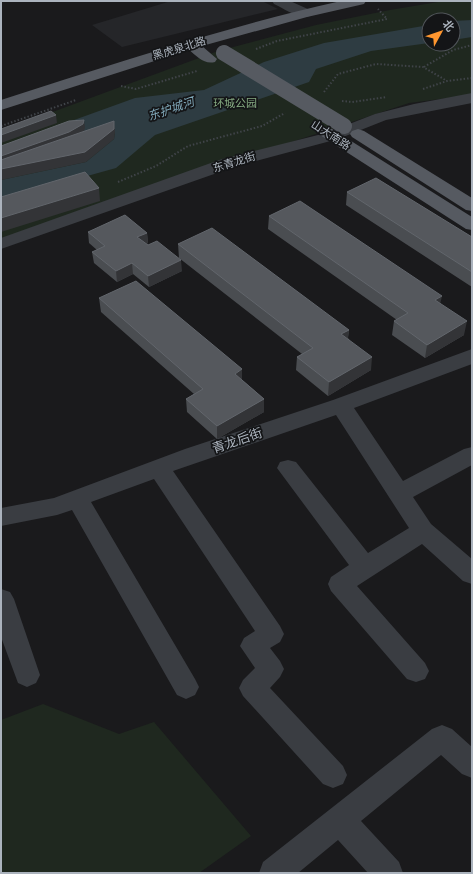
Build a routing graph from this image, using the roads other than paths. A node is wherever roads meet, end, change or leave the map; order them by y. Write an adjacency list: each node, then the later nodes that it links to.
1 (279, 1): 3 (street)
2 (359, 1): 3 (main road, 黑虎泉北路)
3 (305, 13): 4 (main road, 黑虎泉北路)
4 (196, 42): 6 (main road, 黑虎泉北路); 7 (main road, 山大南路)
5 (472, 98): 7 (street, 东青龙街)
6 (1, 106)
7 (338, 131): 8 (main road, 山大南路); 9 (main road, 山大南路); 10 (street, 东青龙街)
8 (472, 206)
9 (472, 225)
10 (1, 244)
11 (472, 356): 12 (street, 青龙后街)
12 (340, 405): 14 (street, 青龙后街); 16 (street)
13 (472, 455): 16 (street)
14 (159, 468): 17 (street, 青龙后街); 27 (street)
15 (288, 468): 20 (street)
16 (400, 494): 19 (street)
17 (77, 498): 18 (street, 青龙后街); 25 (street)
18 (1, 517)
19 (423, 531): 20 (street); 21 (street)
20 (366, 567): 23 (street)
21 (472, 574)
22 (1, 598): 24 (street)
23 (416, 671)
24 (28, 675)
25 (186, 687)
26 (472, 765): 28 (street)
27 (333, 775)
28 (340, 820): 29 (street); 30 (street)
29 (274, 873)
30 (388, 873)

